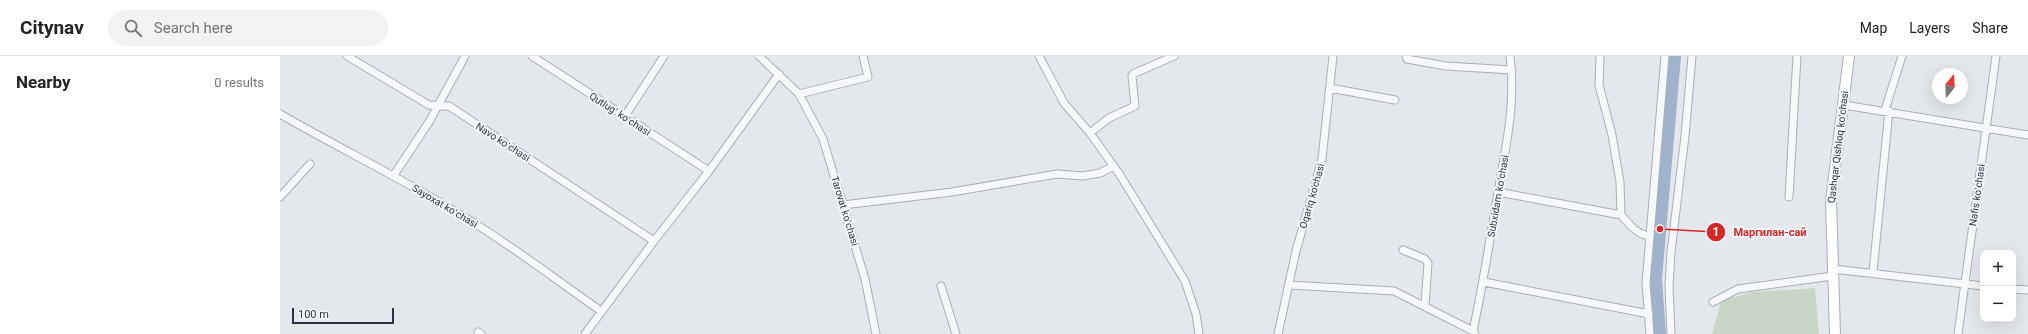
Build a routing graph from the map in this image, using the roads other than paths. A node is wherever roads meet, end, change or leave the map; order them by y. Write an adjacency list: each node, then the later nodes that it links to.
1 (347, 56): 24 (street, Navo koʻchasi)
2 (465, 56): 24 (street)
3 (532, 56): 28 (street, Qutlugʻ koʻchasi)
4 (664, 56): 28 (street)
5 (759, 56): 20 (street, Tarovat koʻchasi)
6 (863, 56): 22 (street)
7 (1039, 56): 30 (street)
8 (1174, 56): 30 (street)
9 (1333, 56): 21 (street, Oqariq ko'chasi)
10 (1406, 56): 19 (street)
11 (1510, 56): 19 (street, Subxidam koʻchasi)
12 (1600, 56): 40 (street)
13 (1665, 56): 41 (street)
14 (1692, 56): 64 (street)
15 (1796, 56): 37 (street)
16 (1849, 56): 25 (main road, Qashqar Qishloq koʻchasi)
17 (1902, 56): 26 (street)
18 (1996, 56): 29 (street, Nafis koʻchasi)
19 (1512, 70): 36 (street, Subxidam koʻchasi)
20 (779, 74): 22 (street, Tarovat koʻchasi); 34 (street)
21 (1330, 88): 23 (street); 47 (street, Oqariq ko'chasi)
22 (799, 94): 39 (street, Tarovat koʻchasi)
23 (1395, 100)
24 (439, 105): 35 (street); 42 (street, Navo koʻchasi)
25 (1844, 105): 26 (street); 44 (main road, Qashqar Qishloq koʻchasi)
26 (1887, 111): 29 (street); 45 (street)
27 (280, 114): 35 (street, Sayoxat koʻchasi)
28 (625, 116): 34 (street, Qutlugʻ koʻchasi)
29 (1986, 129): 31 (street); 48 (street, Nafis koʻchasi)
30 (1090, 133): 33 (street)
31 (2028, 135)
32 (310, 164): 38 (street)
33 (1114, 166): 39 (street); 61 (street)
34 (709, 171): 42 (street)
35 (394, 175): 55 (street, Sayoxat koʻchasi)
36 (1498, 192): 40 (street); 46 (street, Subxidam koʻchasi)
37 (1789, 196)
38 (280, 197)
39 (843, 205): 59 (street, Tarovat koʻchasi)
40 (1621, 215): 41 (street)
41 (1650, 236): 56 (street)
42 (654, 241): 55 (street)
43 (1403, 250): 54 (street)
44 (1833, 272): 45 (street); 53 (street); 65 (main road, Qashqar Qishloq koʻchasi)
45 (1873, 272): 48 (street)
46 (1484, 282): 56 (street); 57 (street, Subxidam koʻchasi)
47 (1289, 285): 54 (street); 62 (street, Oqariq ko'chasi)
48 (1965, 285): 50 (street); 66 (street, Nafis koʻchasi)
49 (941, 286): 60 (street)
50 (1980, 286)
51 (2016, 289): 52 (street)
52 (2028, 290)
53 (1713, 302)
54 (1425, 305): 57 (street)
55 (601, 311): 58 (street)
56 (1649, 314): 63 (street)
57 (1474, 332)
58 (586, 334)
59 (876, 334)
60 (956, 334)
61 (1199, 334)
62 (1278, 334)
63 (1650, 334)
64 (1671, 334)
65 (1835, 334)
66 (1958, 334)

